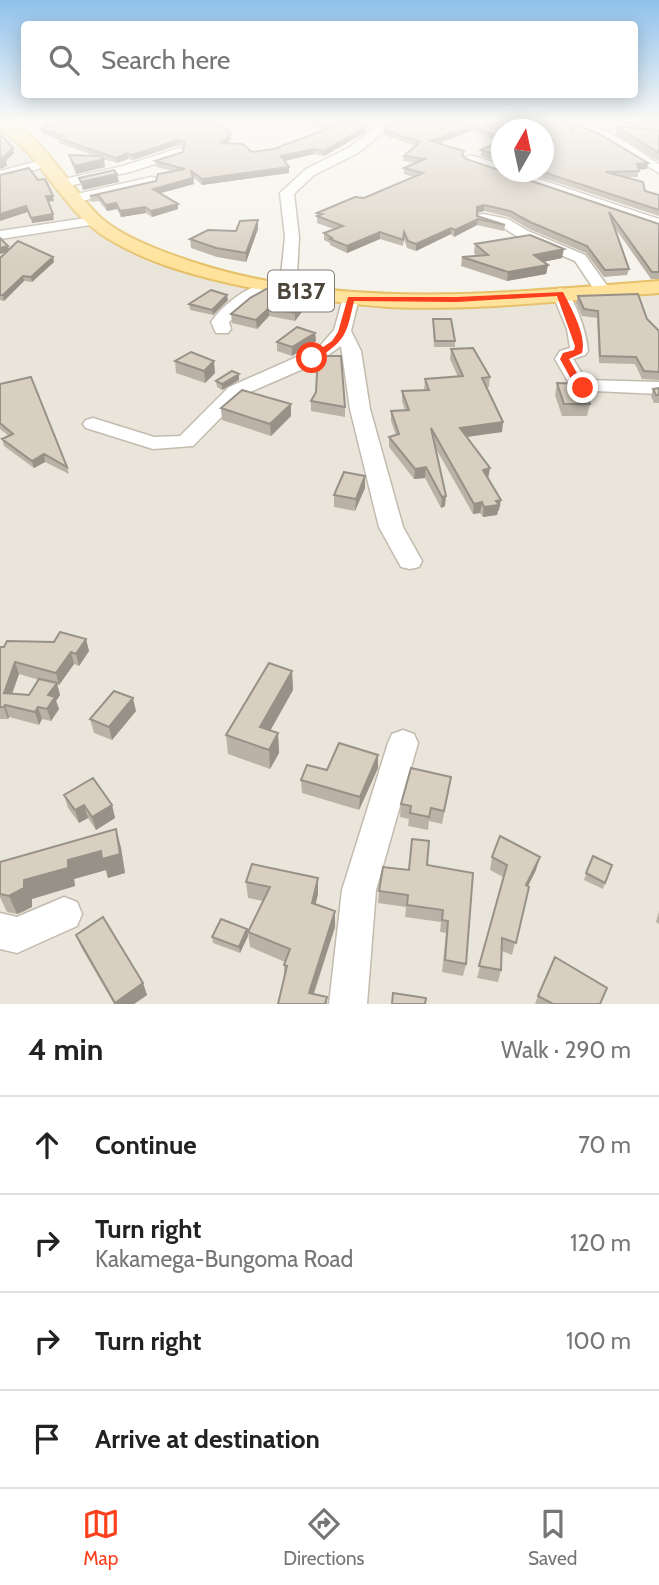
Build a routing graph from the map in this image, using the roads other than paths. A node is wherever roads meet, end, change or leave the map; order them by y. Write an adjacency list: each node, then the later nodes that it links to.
1 (27, 168): 5 (street)
2 (48, 168): 8 (main road, B137)
3 (130, 168): 8 (street)
4 (318, 168): 16 (street)
5 (0, 175)
6 (151, 181): 9 (street)
7 (537, 182): 12 (street)
8 (60, 184): 9 (main road, B137)
9 (73, 199): 11 (main road, B137)
10 (483, 218): 17 (street)
11 (92, 221): 13 (street); 14 (main road, B137)
12 (659, 224)
13 (0, 235)
14 (271, 286): 16 (main road, B137); 20 (lane)
15 (659, 287): 17 (main road, B137)
16 (291, 290): 19 (main road, B137)
17 (603, 291): 18 (main road, B137)
18 (560, 293): 19 (main road, B137); 22 (street)
19 (351, 298): 21 (street)
20 (222, 329)
21 (343, 332): 23 (street); 24 (street)
22 (659, 388)
23 (93, 424)
24 (411, 561)
25 (403, 743): 28 (street)
26 (64, 914): 27 (street)
27 (0, 931)
28 (348, 1004)

